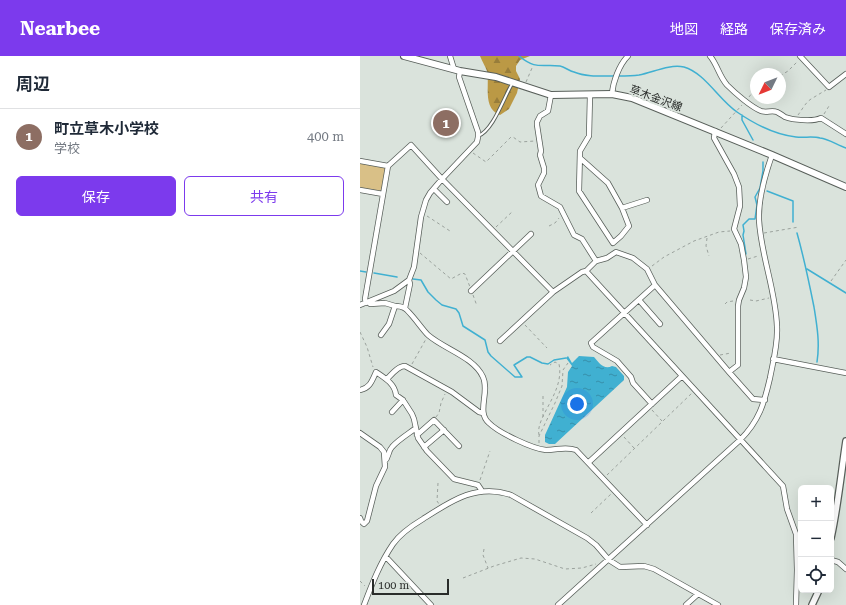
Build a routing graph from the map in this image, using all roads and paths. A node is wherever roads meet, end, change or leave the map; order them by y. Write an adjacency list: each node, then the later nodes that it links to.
1 (404, 56): 7 (main road, 草木金沢線)
2 (450, 56): 7 (street)
3 (627, 56): 13 (street)
4 (710, 56): 17 (street)
5 (801, 57): 8 (path); 12 (street)
6 (532, 68): 11 (path)
7 (457, 70): 10 (main road, 草木金沢線); 23 (street)
8 (786, 72)
9 (846, 74): 12 (street)
10 (512, 83): 11 (main road, 草木金沢線); 23 (lane)
11 (524, 87): 14 (main road, 草木金沢線)
12 (829, 87): 20 (path)
13 (612, 94): 15 (main road, 草木金沢線); 21 (main road, 草木金沢線)
14 (551, 95): 15 (main road, 草木金沢線); 24 (street)
15 (590, 95): 27 (street)
16 (750, 96): 17 (path)
17 (746, 101): 20 (street); 21 (path)
18 (829, 106): 19 (path)
19 (821, 118): 20 (street); 22 (street)
20 (796, 119)
21 (717, 132): 26 (main road, 草木金沢線); 43 (street)
22 (846, 134)
23 (478, 136): 25 (street)
24 (539, 141): 25 (path); 40 (street)
25 (470, 150): 30 (street)
26 (772, 155): 31 (main road, 草木金沢線); 47 (street)
27 (580, 158): 37 (street); 37 (street)
28 (360, 161): 29 (street)
29 (388, 166): 30 (street); 34 (street)
30 (442, 179): 32 (street); 44 (street)
31 (846, 187)
32 (434, 189): 36 (street); 39 (street)
33 (360, 190): 34 (street)
34 (383, 194): 67 (street)
35 (647, 200): 37 (street)
36 (447, 202)
37 (622, 208)
38 (513, 211): 44 (path)
39 (422, 214): 45 (path); 49 (street)
40 (564, 214): 41 (path); 55 (street)
41 (549, 226)
42 (799, 227): 47 (path)
43 (734, 229): 48 (path); 53 (street)
44 (492, 230): 50 (street)
45 (450, 231)
46 (531, 234): 50 (street)
47 (761, 234): 51 (street)
48 (707, 237): 52 (path); 56 (path)
49 (417, 250): 58 (street); 61 (path)
50 (514, 252): 61 (street); 62 (street)
51 (765, 254): 53 (path); 63 (street)
52 (709, 256)
53 (744, 260): 66 (street)
54 (846, 260): 59 (path)
55 (596, 262): 56 (street); 57 (street)
56 (647, 270): 60 (street)
57 (586, 271): 62 (street); 73 (street)
58 (409, 280): 67 (street); 72 (street)
59 (831, 280)
60 (656, 285): 64 (street); 82 (street)
61 (471, 291): 71 (path)
62 (553, 292): 74 (street)
63 (773, 297): 65 (path); 83 (street)
64 (639, 300): 73 (street); 75 (street)
65 (750, 300)
66 (738, 301): 68 (path); 88 (street)
67 (368, 302): 69 (street); 70 (street)
68 (725, 304)
69 (360, 305)
70 (395, 306): 72 (street); 77 (street)
71 (477, 306)
72 (405, 308): 78 (street)
73 (624, 313): 90 (street); 98 (street)
74 (521, 321): 79 (street); 80 (path)
75 (660, 324)
76 (360, 332): 87 (path)
77 (381, 335)
78 (429, 335): 86 (path); 100 (street)
79 (500, 341)
80 (547, 348)
81 (731, 353): 82 (path)
82 (717, 358): 88 (street)
83 (773, 359): 89 (street); 97 (street)
84 (568, 363): 109 (path)
85 (550, 365): 101 (path)
86 (410, 369): 91 (street); 93 (street)
87 (376, 372): 91 (street); 92 (street)
88 (729, 372): 97 (street)
89 (846, 373)
90 (682, 376): 94 (street); 98 (street)
91 (387, 379): 96 (street)
92 (360, 390)
93 (447, 390): 100 (street); 102 (path)
94 (695, 391): 103 (path); 110 (street)
95 (543, 396): 101 (path)
96 (403, 400): 99 (street); 104 (street)
97 (765, 400): 110 (street)
98 (650, 405): 103 (path); 107 (street)
99 (392, 412)
100 (483, 413): 115 (street)
101 (543, 417): 109 (path)
102 (434, 420): 105 (street); 108 (street)
103 (663, 421): 114 (path)
104 (416, 428): 108 (street); 117 (street)
105 (444, 430): 112 (street); 113 (street)
106 (360, 433): 117 (street)
107 (620, 433): 114 (path); 118 (street)
108 (417, 435): 113 (street)
109 (539, 436): 115 (path)
110 (740, 440): 128 (street); 146 (street)
111 (846, 441): 119 (street)
112 (459, 446)
113 (424, 447): 122 (street)
114 (635, 448): 120 (path)
115 (540, 449): 118 (street)
116 (490, 451): 122 (path)
117 (385, 461): 127 (street)
118 (589, 462): 120 (street)
119 (844, 471): 129 (street)
120 (603, 478): 123 (street)
121 (438, 483): 125 (path)
122 (478, 486): 124 (street)
123 (614, 490): 126 (path); 128 (street)
124 (482, 491): 125 (street); 132 (street)
125 (440, 508): 131 (street)
126 (591, 513)
127 (360, 518)
128 (646, 525): 132 (street)
129 (834, 525)
130 (484, 549): 134 (path)
131 (386, 557): 138 (street); 142 (street)
132 (606, 561): 134 (path); 140 (street); 143 (street)
133 (834, 561): 135 (street)
134 (488, 568): 136 (path)
135 (846, 569)
136 (463, 578)
137 (360, 581): 138 (path)
138 (370, 590): 141 (street)
139 (818, 593): 147 (street)
140 (698, 594): 144 (street); 145 (street)
141 (364, 605)
142 (431, 605)
143 (558, 605)
144 (686, 605)
145 (718, 605)
146 (796, 605)
147 (812, 605)

